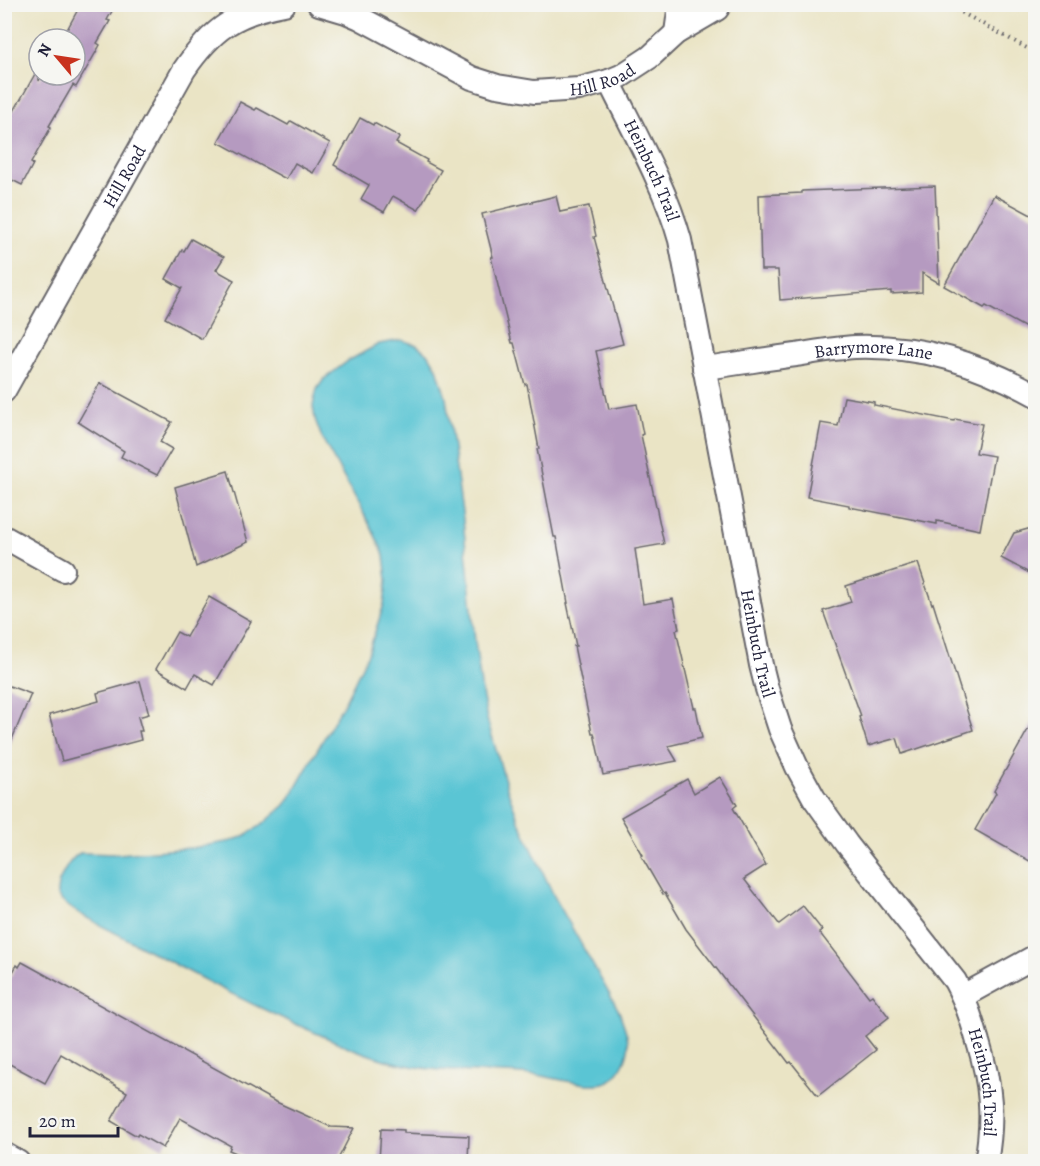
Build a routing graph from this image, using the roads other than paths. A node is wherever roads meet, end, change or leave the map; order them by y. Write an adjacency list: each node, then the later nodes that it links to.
1 (284, 4): 8 (street, Hill Road)
2 (319, 4): 6 (street, Hill Road)
3 (680, 4): 5 (street)
4 (720, 4): 5 (street, Hill Road)
5 (676, 33): 6 (street, Hill Road)
6 (609, 81): 7 (street, Heinbuch Trail)
7 (704, 368): 9 (street, Barrymore Lane); 13 (street, Heinbuch Trail)
8 (4, 391)
9 (1035, 395)
10 (4, 537): 11 (street)
11 (63, 570)
12 (1035, 956): 13 (street)
13 (963, 996): 16 (street, Heinbuch Trail)
14 (4, 1154): 15 (street)
15 (18, 1161)
16 (986, 1161)

